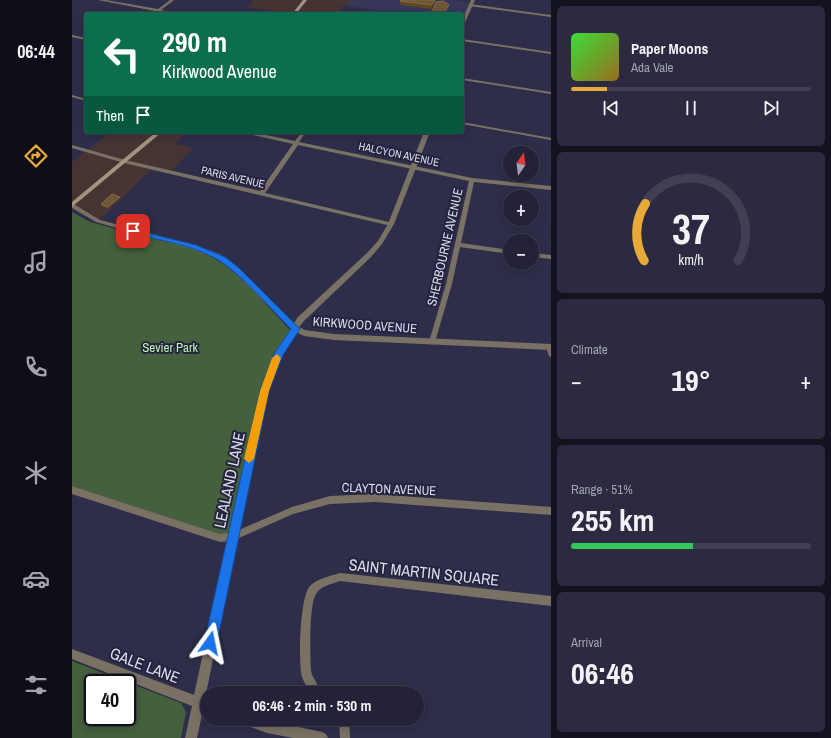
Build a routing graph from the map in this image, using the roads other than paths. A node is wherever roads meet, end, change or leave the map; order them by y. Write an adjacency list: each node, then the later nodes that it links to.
1 (100, 0): 5 (street)
2 (172, 0): 5 (street)
3 (305, 0): 8 (main road)
4 (472, 2): 9 (street); 10 (street)
5 (158, 10): 6 (street); 7 (street)
6 (156, 12)
7 (168, 12)
8 (296, 12)
9 (551, 16)
10 (464, 20)
11 (72, 36): 12 (street)
12 (84, 39)
13 (464, 40): 14 (street)
14 (551, 53)
15 (464, 79): 16 (street)
16 (551, 94)
17 (72, 96): 18 (street)
18 (84, 99)
19 (464, 124): 24 (street)
20 (157, 134): 27 (main road)
21 (253, 134): 25 (street, HALCYON AVENUE)
22 (303, 134): 25 (street)
23 (426, 134): 28 (street, LEALAND LANE)
24 (551, 139)
25 (296, 143): 28 (street, HALCYON AVENUE); 31 (street)
26 (72, 146): 27 (street, PARIS AVENUE)
27 (124, 161): 31 (street, PARIS AVENUE); 32 (main road)
28 (413, 168): 29 (street, HALCYON AVENUE); 33 (street, LEALAND LANE)
29 (472, 180): 30 (street, HALCYON AVENUE); 34 (street, SHERBOURNE AVENUE)
30 (551, 188)
31 (262, 193): 33 (street, PARIS AVENUE)
32 (72, 205): 38 (street, KIRKWOOD AVENUE)
33 (391, 224): 38 (street, LEALAND LANE)
34 (458, 245): 35 (street); 39 (street, SHERBOURNE AVENUE)
35 (503, 251)
36 (539, 256): 37 (street)
37 (551, 257)
38 (296, 329): 39 (street, KIRKWOOD AVENUE); 43 (street, LEALAND LANE)
39 (432, 342): 40 (street, KIRKWOOD AVENUE)
40 (550, 350)
41 (72, 490): 43 (street)
42 (551, 511): 43 (street, CLAYTON AVENUE)
43 (232, 538): 46 (street, LEALAND LANE)
44 (551, 601): 47 (street, SAINT MARTIN SQUARE)
45 (72, 654): 48 (street, GALE LANE)
46 (206, 686)
47 (313, 686)
48 (200, 704)
49 (200, 713): 52 (street, LEALAND LANE)
50 (264, 726): 53 (street)
51 (344, 726): 54 (street)
52 (191, 738)
53 (322, 738)
54 (345, 738)

